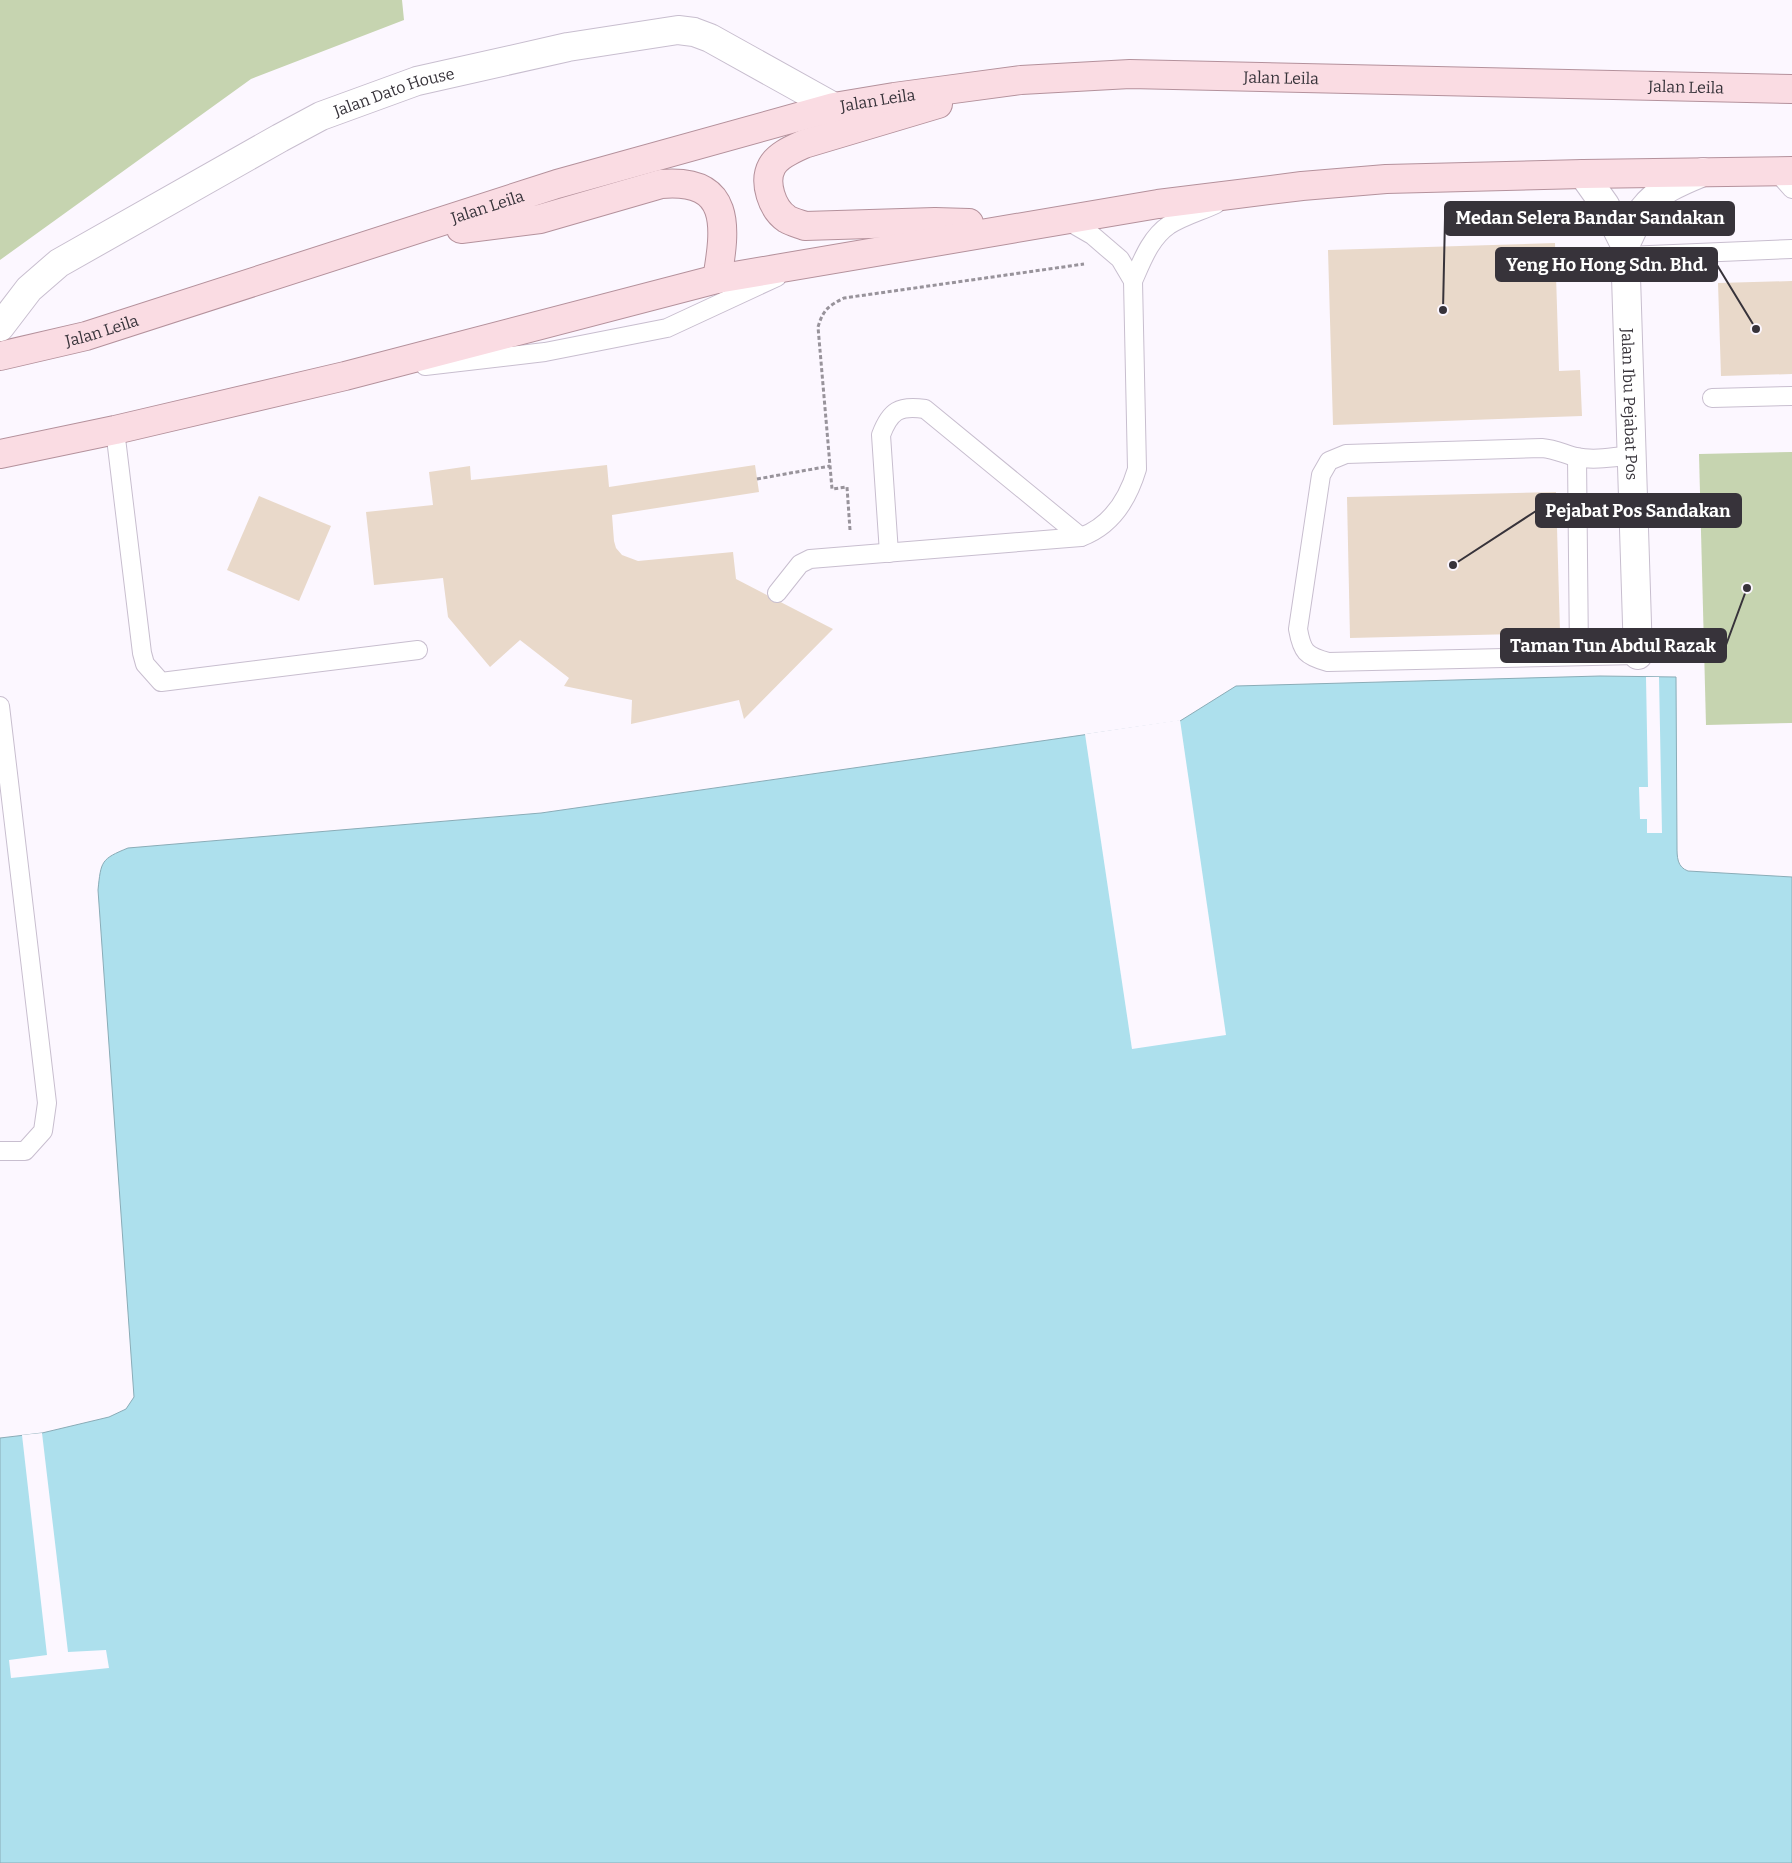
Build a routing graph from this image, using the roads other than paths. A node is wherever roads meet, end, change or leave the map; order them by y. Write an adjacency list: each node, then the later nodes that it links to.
1 (1021, 80): 2 (main road, Jalan Leila); 3 (main road, Jalan Leila); 9 (main road)
2 (1792, 90)
3 (834, 107): 10 (main road, Jalan Leila); 16 (street, Jalan Dato House)
4 (1703, 172): 5 (main road); 6 (main road); 12 (street)
5 (1583, 174): 7 (main road); 12 (street)
6 (1787, 177)
7 (1236, 194): 8 (main road); 15 (lane)
8 (1066, 220): 9 (main road); 15 (lane)
9 (1023, 226): 13 (main road)
10 (397, 237): 14 (main road); 17 (main road, Jalan Leila)
11 (1792, 249): 12 (lane)
12 (1626, 251): 23 (street, Jalan Ibu Pejabat Pos)
13 (804, 264): 14 (main road); 18 (lane)
14 (717, 279): 18 (main road)
15 (1134, 281): 25 (lane)
16 (0, 327)
17 (0, 356)
18 (345, 376): 21 (main road)
19 (1792, 396): 20 (lane)
20 (1712, 398)
21 (115, 430): 22 (main road); 28 (lane)
22 (0, 454)
23 (1632, 455): 24 (lane); 29 (street, Jalan Ibu Pejabat Pos)
24 (1576, 457): 30 (lane); 30 (lane)
25 (1081, 537): 26 (lane); 26 (lane)
26 (889, 554): 27 (lane)
27 (777, 593)
28 (418, 650)
29 (1638, 655): 30 (lane)
30 (1579, 656)
31 (0, 706): 32 (lane)
32 (0, 1151)

